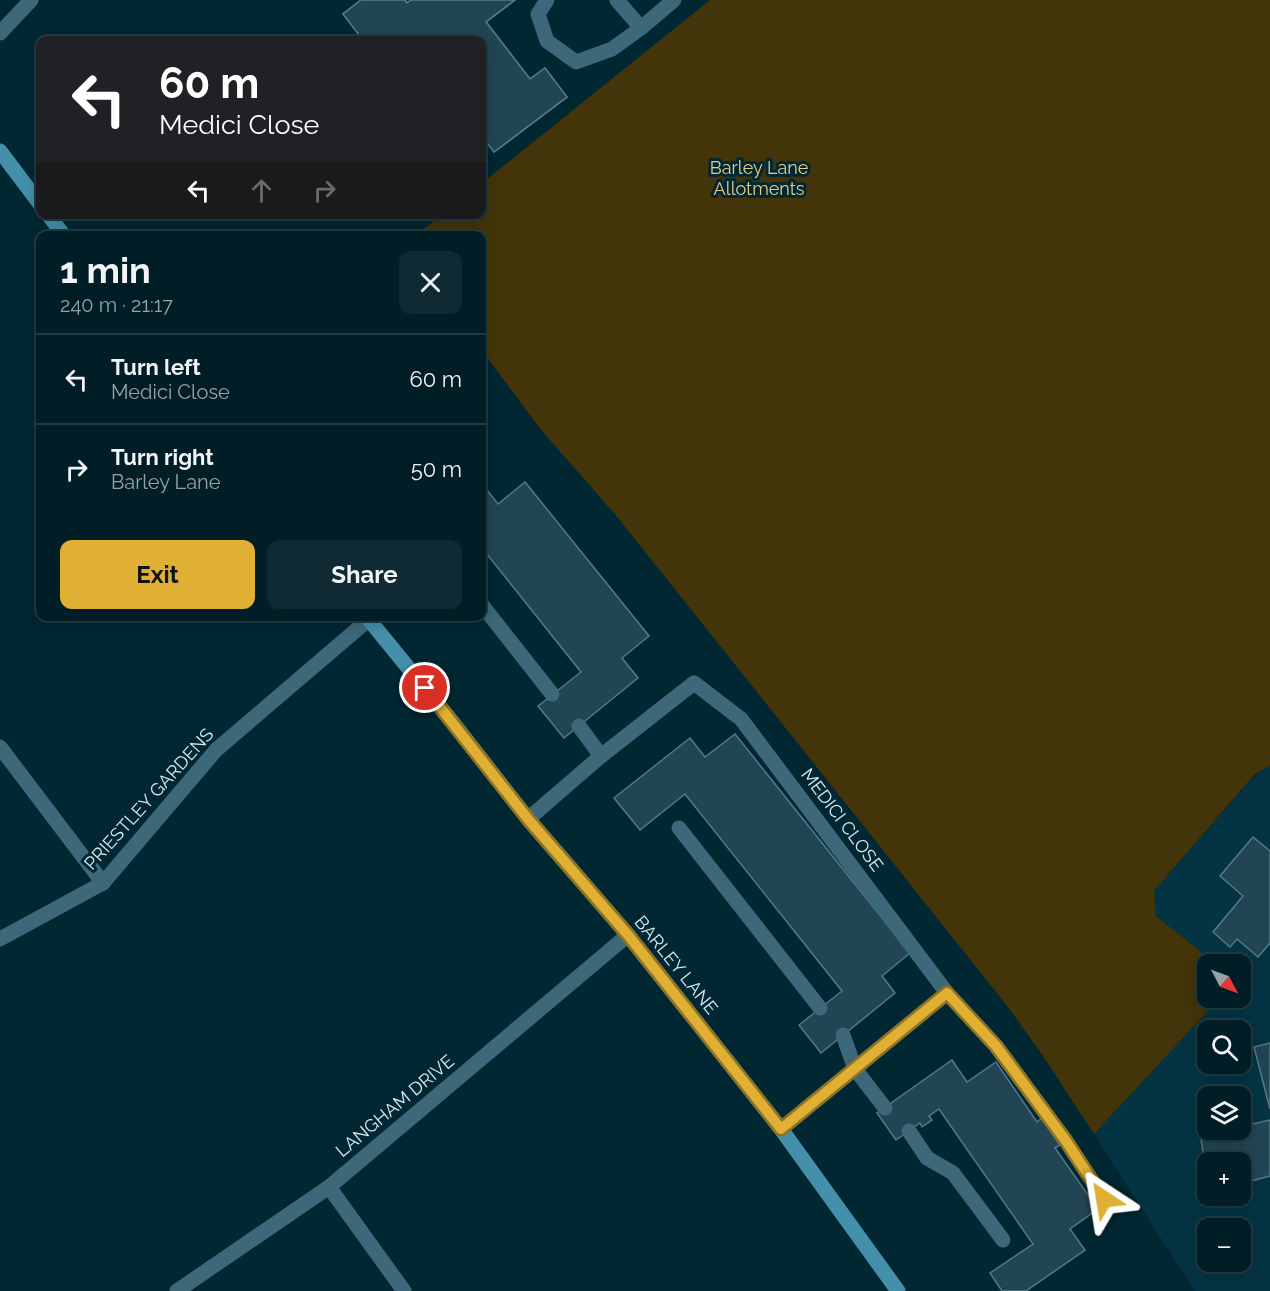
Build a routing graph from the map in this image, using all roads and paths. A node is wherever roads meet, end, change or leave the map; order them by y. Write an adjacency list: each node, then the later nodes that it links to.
1 (30, 0): 6 (street)
2 (547, 0): 5 (street)
3 (617, 0): 5 (street)
4 (674, 0): 5 (street)
5 (641, 28)
6 (0, 33)
7 (0, 151): 8 (main road)
8 (36, 199)
9 (486, 610): 12 (street)
10 (364, 621): 18 (street, PRIESTLEY GARDENS)
11 (369, 621): 16 (main road, BARLEY LANE)
12 (552, 693)
13 (579, 726): 15 (street)
14 (0, 747): 18 (street)
15 (601, 756): 16 (street, MEDICI CLOSE); 21 (street, MEDICI CLOSE)
16 (528, 819): 19 (main road, BARLEY LANE)
17 (679, 828): 22 (street)
18 (103, 883): 20 (street, PRIESTLEY GARDENS)
19 (628, 935): 26 (main road, BARLEY LANE); 28 (street, LANGHAM DRIVE)
20 (0, 939)
21 (947, 993): 24 (street); 29 (street)
22 (820, 1008)
23 (843, 1035): 24 (street)
24 (855, 1069): 25 (street); 26 (street)
25 (885, 1108)
26 (781, 1129): 33 (main road, BARLEY LANE)
27 (909, 1131): 30 (street)
28 (329, 1187): 31 (street, LANGHAM DRIVE); 32 (street)
29 (1104, 1199)
30 (1003, 1240)
31 (182, 1290)
32 (404, 1291)
33 (898, 1291)

